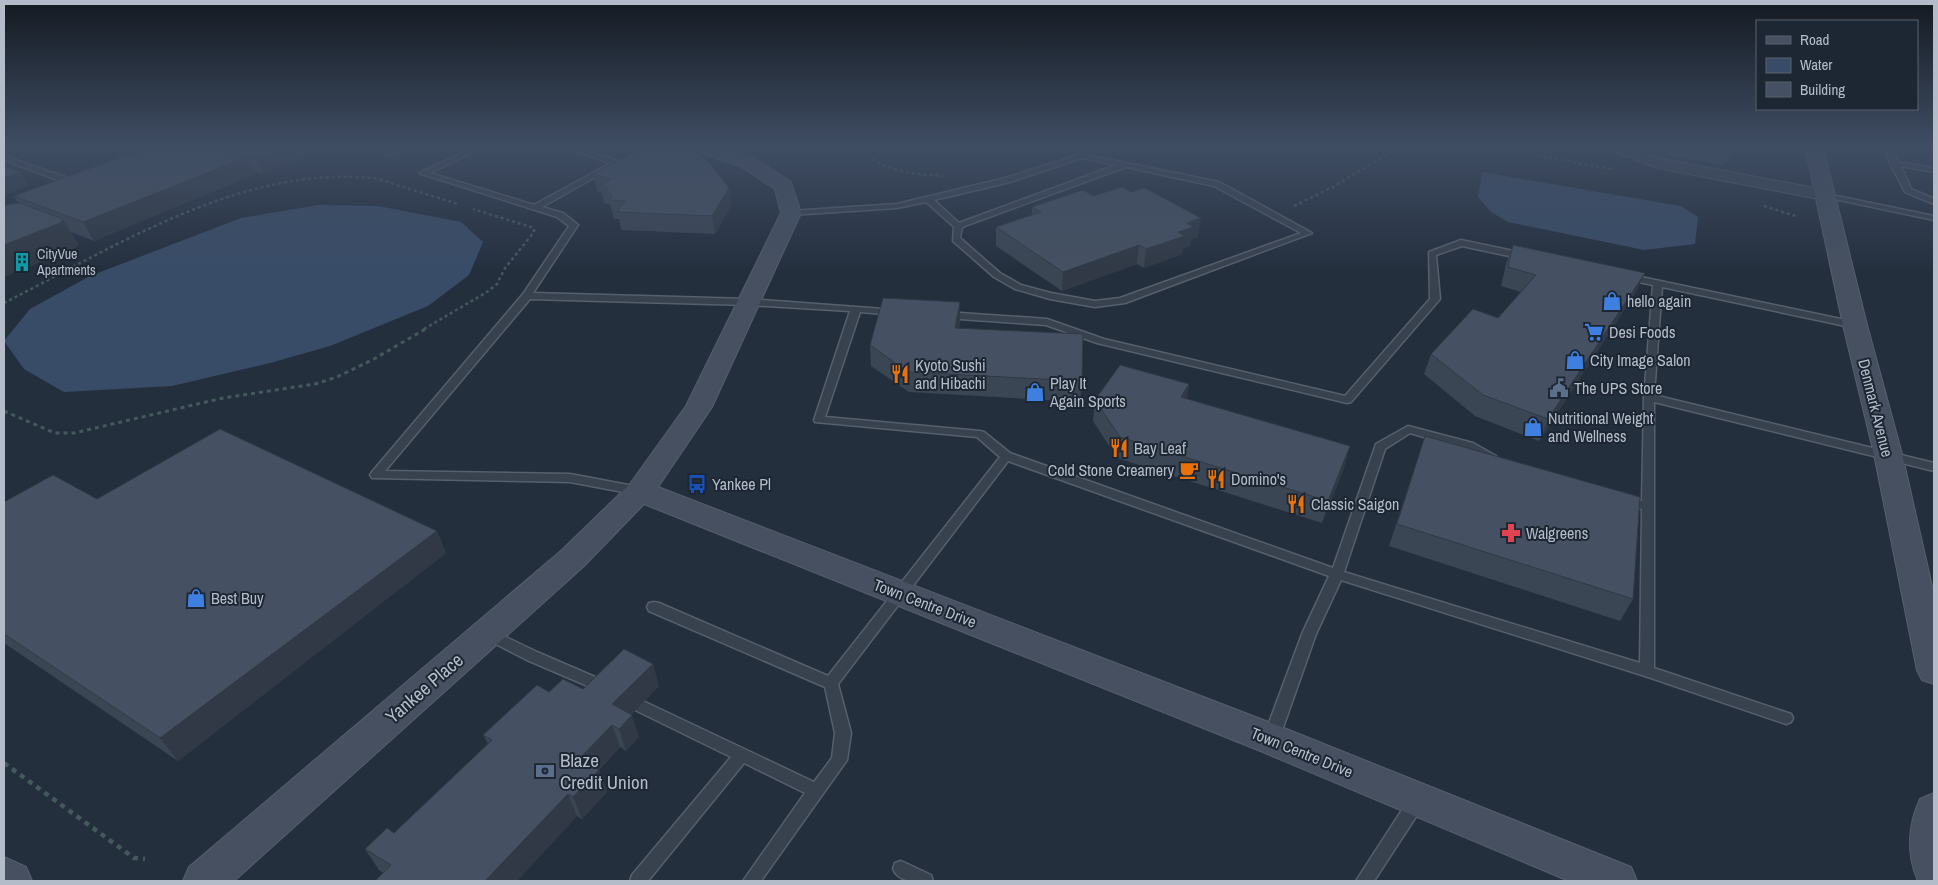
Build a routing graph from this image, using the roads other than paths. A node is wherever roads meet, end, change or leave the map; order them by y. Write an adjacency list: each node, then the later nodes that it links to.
1 (60, 188): 11 (street)
2 (474, 188): 15 (lane)
3 (570, 188): 15 (lane)
4 (785, 188): 16 (street)
5 (972, 188): 13 (lane)
6 (1061, 188): 18 (lane)
7 (1224, 188): 18 (lane)
8 (1790, 188): 12 (street)
9 (1823, 188): 12 (street, Denmark Avenue)
10 (1907, 188): 14 (lane)
11 (48, 193)
12 (1825, 195): 17 (lane); 27 (street, Denmark Avenue)
13 (928, 199): 16 (lane); 18 (lane)
14 (1934, 202)
15 (536, 207): 22 (lane)
16 (790, 213): 23 (street)
17 (1934, 218)
18 (958, 226)
19 (1536, 258): 26 (lane)
20 (1620, 276): 21 (lane)
21 (1658, 284): 27 (lane); 28 (lane)
22 (527, 296): 23 (lane); 33 (lane)
23 (748, 302): 24 (lane); 33 (street)
24 (856, 309): 25 (lane); 30 (lane)
25 (904, 312)
26 (932, 314)
27 (1855, 325): 29 (street, Denmark Avenue)
28 (1649, 396): 29 (lane); 35 (lane)
29 (1888, 454): 32 (lane); 40 (street, Denmark Avenue)
30 (1006, 456): 36 (lane); 37 (lane)
31 (1504, 466): 36 (lane)
32 (1934, 467)
33 (640, 491): 37 (street, Town Centre Drive); 39 (street, Yankee Place)
34 (1620, 499): 35 (lane)
35 (1648, 507): 41 (lane)
36 (1337, 574): 41 (lane); 46 (lane)
37 (900, 594): 42 (lane); 46 (street, Town Centre Drive)
38 (654, 607): 42 (lane)
39 (487, 633): 43 (lane); 55 (street, Yankee Place)
40 (1934, 670)
41 (1647, 671): 45 (lane)
42 (831, 683): 48 (lane)
43 (612, 691)
44 (640, 706): 47 (lane)
45 (1786, 718)
46 (1271, 739): 49 (street, Town Centre Drive)
47 (742, 755): 48 (lane); 56 (lane)
48 (816, 791): 57 (lane)
49 (1418, 800): 59 (lane); 60 (street, Town Centre Drive)
50 (1934, 811): 52 (street)
51 (901, 869): 58 (lane)
52 (1934, 872)
53 (4, 876): 54 (street)
54 (11, 881)
55 (204, 881)
56 (638, 881)
57 (751, 881)
58 (925, 881)
59 (1364, 881)
60 (1616, 881)

